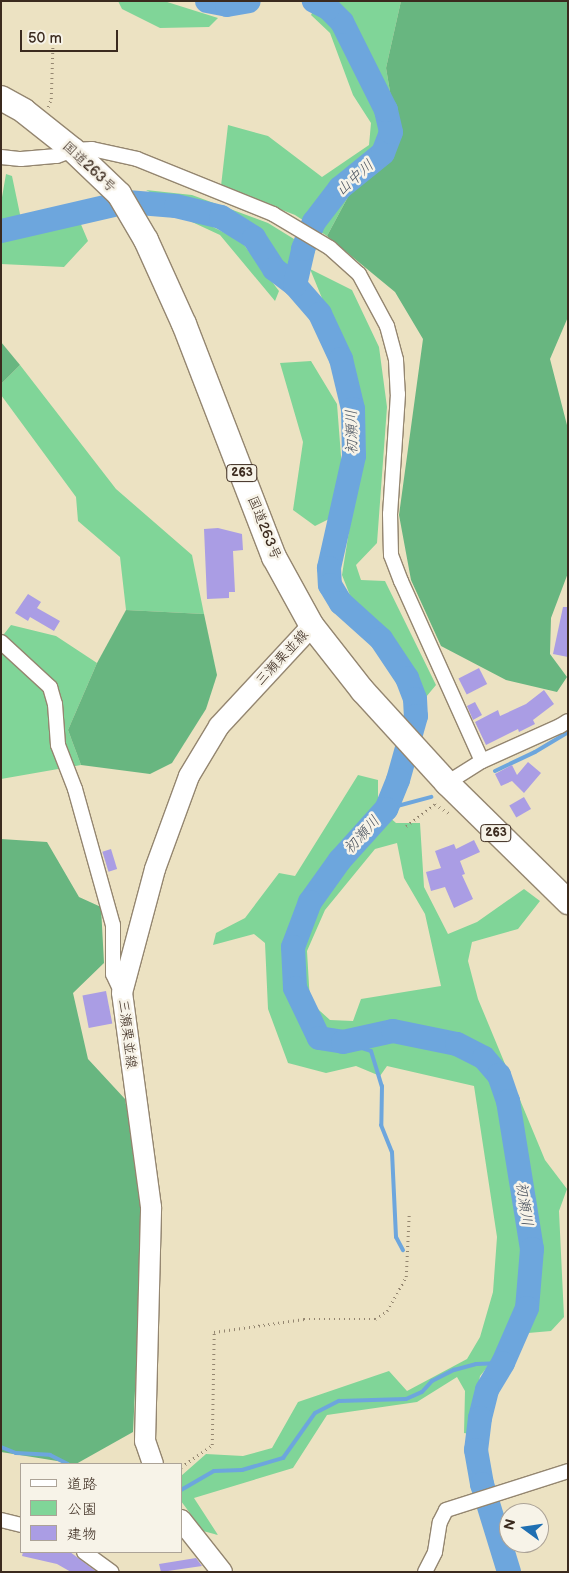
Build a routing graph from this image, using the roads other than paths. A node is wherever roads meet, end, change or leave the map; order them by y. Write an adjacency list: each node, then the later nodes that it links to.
1 (1, 98): 2 (highway, 国道263号 / 263)
2 (73, 150): 3 (street); 4 (highway, 国道263号 / 263); 7 (street)
3 (1, 157)
4 (312, 626): 8 (highway, 国道263号 / 263); 10 (main road, 三瀬栗並線)
5 (1, 642): 10 (street)
6 (568, 720): 7 (street)
7 (482, 761): 8 (street)
8 (447, 783): 9 (highway, 国道263号 / 263)
9 (568, 902)
10 (122, 993): 11 (main road, 三瀬栗並線)
11 (153, 1463)
12 (568, 1471): 19 (street)
13 (1, 1520): 15 (street)
14 (182, 1521): 18 (main road)
15 (20, 1525)
16 (85, 1553): 17 (street)
17 (112, 1572)
18 (222, 1572)
19 (425, 1572)

